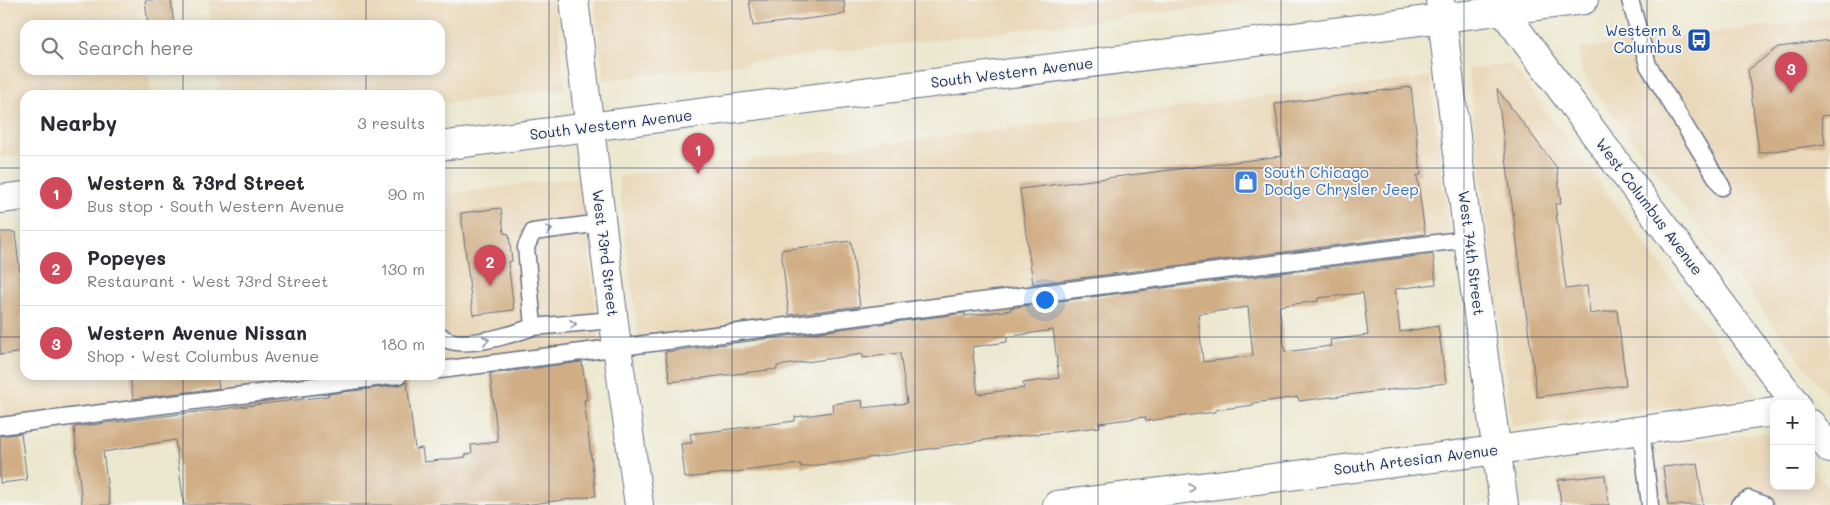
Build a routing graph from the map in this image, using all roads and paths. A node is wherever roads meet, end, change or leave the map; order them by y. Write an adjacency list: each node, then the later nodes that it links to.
1 (574, 0): 6 (street, West 73rd Street)
2 (1584, 0): 5 (street, South Western Avenue)
3 (1630, 0): 8 (lane)
4 (1441, 9): 5 (street, South Western Avenue); 6 (street, South Western Avenue); 12 (street, West 74th Street)
5 (1503, 11): 19 (street, West Columbus Avenue)
6 (589, 128): 7 (street, South Western Avenue); 11 (street, West 73rd Street)
7 (445, 145)
8 (1722, 187)
9 (20, 197): 10 (street)
10 (0, 199)
11 (601, 223): 13 (street, West 73rd Street); 14 (lane, one-way to 11)
12 (1468, 239): 16 (lane); 25 (street, West 74th Street)
13 (613, 320): 14 (lane, one-way to 13); 16 (street, West 73rd Street)
14 (533, 327): 15 (lane, one-way to 14)
15 (445, 340)
16 (616, 347): 17 (lane); 26 (street, West 73rd Street)
17 (445, 369)
18 (360, 380): 21 (lane)
19 (1793, 400)
20 (1770, 413): 22 (street, South Artesian Avenue)
21 (0, 426)
22 (1642, 429): 25 (street, South Artesian Avenue); 29 (lane)
23 (1815, 429): 24 (street)
24 (1830, 449)
25 (1497, 450): 27 (street, South Artesian Avenue, one-way to 25); 28 (street, West 74th Street)
26 (639, 505)
27 (1057, 505)
28 (1504, 505)
29 (1650, 505)
30 (1739, 505): 31 (lane)
31 (1764, 505)

